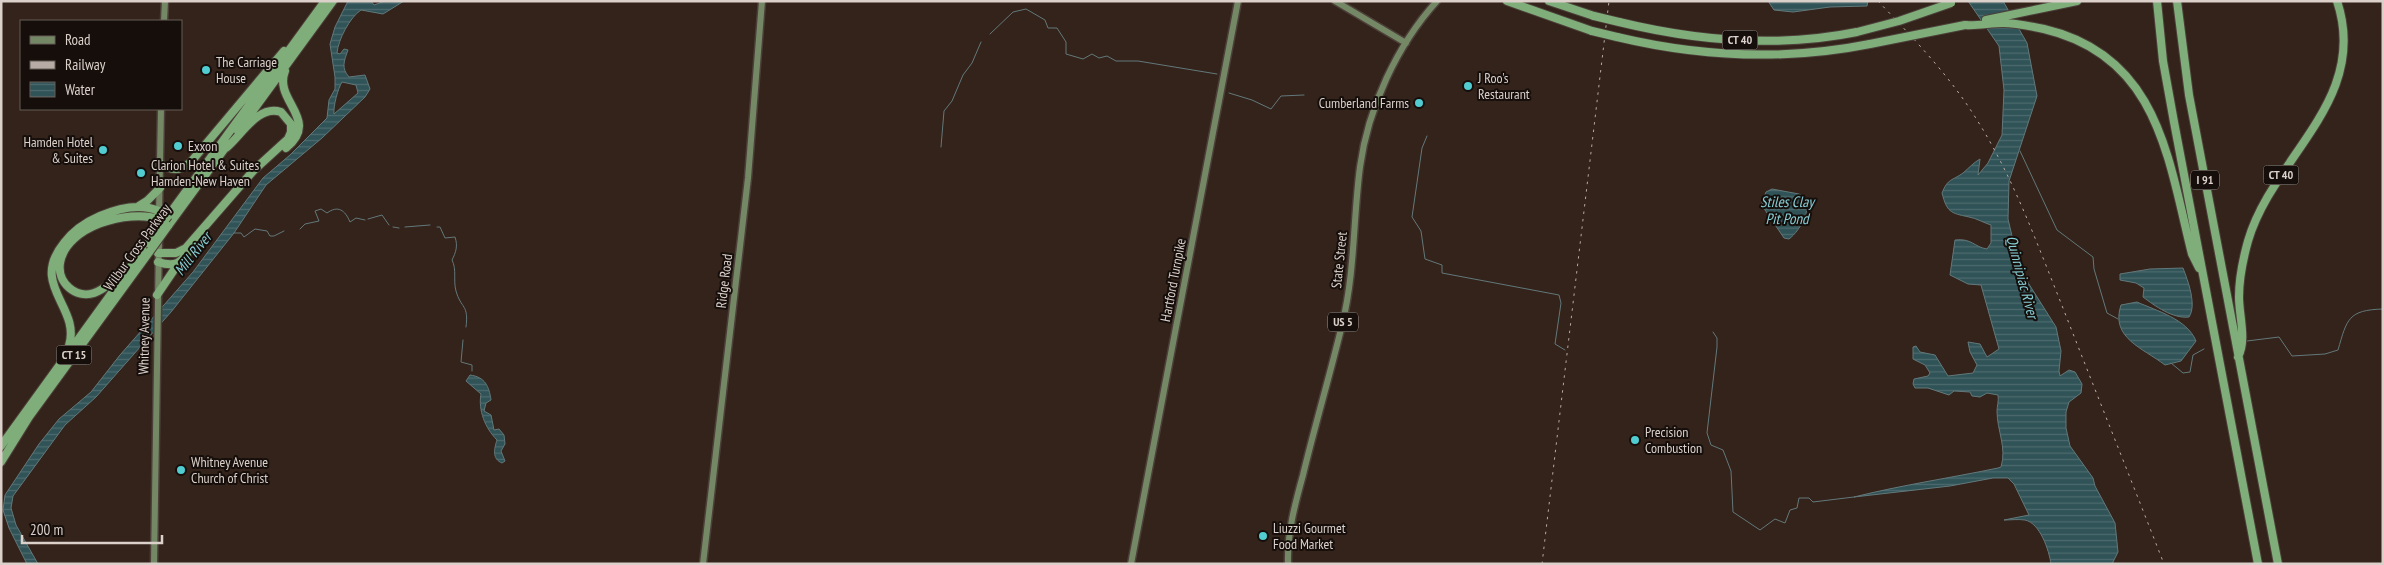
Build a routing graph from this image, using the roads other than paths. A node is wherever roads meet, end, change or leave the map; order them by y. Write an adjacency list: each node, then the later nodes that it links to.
1 (165, 1): 15 (main road)
2 (325, 1): 18 (highway, Wilbur Cross Parkway / CT 15)
3 (333, 1): 19 (highway, Wilbur Cross Parkway / CT 15)
4 (762, 1): 37 (main road, Ridge Road)
5 (1238, 1): 38 (main road, Hartford Turnpike)
6 (1335, 1): 17 (main road)
7 (1436, 1): 17 (main road, State Street / US 5)
8 (1507, 1): 16 (highway, CT 40, bridge)
9 (1549, 1): 14 (highway, CT 40, bridge)
10 (2076, 1): 16 (highway)
11 (2157, 1): 30 (highway, I 91)
12 (2177, 1): 33 (highway, I 91)
13 (2337, 1): 33 (highway, CT 40)
14 (1953, 2)
15 (164, 20)
16 (1965, 25): 30 (highway, CT 40)
17 (1406, 43): 39 (main road, State Street / US 5)
18 (292, 46): 22 (highway); 26 (highway, Wilbur Cross Parkway / CT 15, bridge)
19 (289, 62): 21 (highway, Wilbur Cross Parkway / CT 15); 27 (highway)
20 (162, 110): 22 (main road, Whitney Avenue)
21 (226, 148): 26 (highway, Wilbur Cross Parkway / CT 15, bridge); 26 (highway)
22 (161, 164): 23 (main road, Whitney Avenue)
23 (160, 188): 24 (highway); 25 (main road, Whitney Avenue)
24 (138, 206): 25 (highway); 32 (highway)
25 (159, 215): 26 (main road, Whitney Avenue); 29 (highway)
26 (152, 249): 28 (main road, Whitney Avenue); 29 (highway, Wilbur Cross Parkway / CT 15); 35 (highway, Wilbur Cross Parkway / CT 15)
27 (181, 261): 28 (highway); 31 (highway)
28 (158, 262): 31 (main road, Whitney Avenue)
29 (131, 265): 32 (highway, Wilbur Cross Parkway / CT 15)
30 (2202, 274): 40 (highway, I 91)
31 (157, 295): 36 (main road, Whitney Avenue)
32 (68, 352): 34 (highway, Wilbur Cross Parkway / CT 15)
33 (2238, 357): 41 (highway, I 91)
34 (1, 446)
35 (1, 462)
36 (154, 564)
37 (703, 564)
38 (1131, 564)
39 (1288, 564)
40 (2258, 564)
41 (2278, 564)

